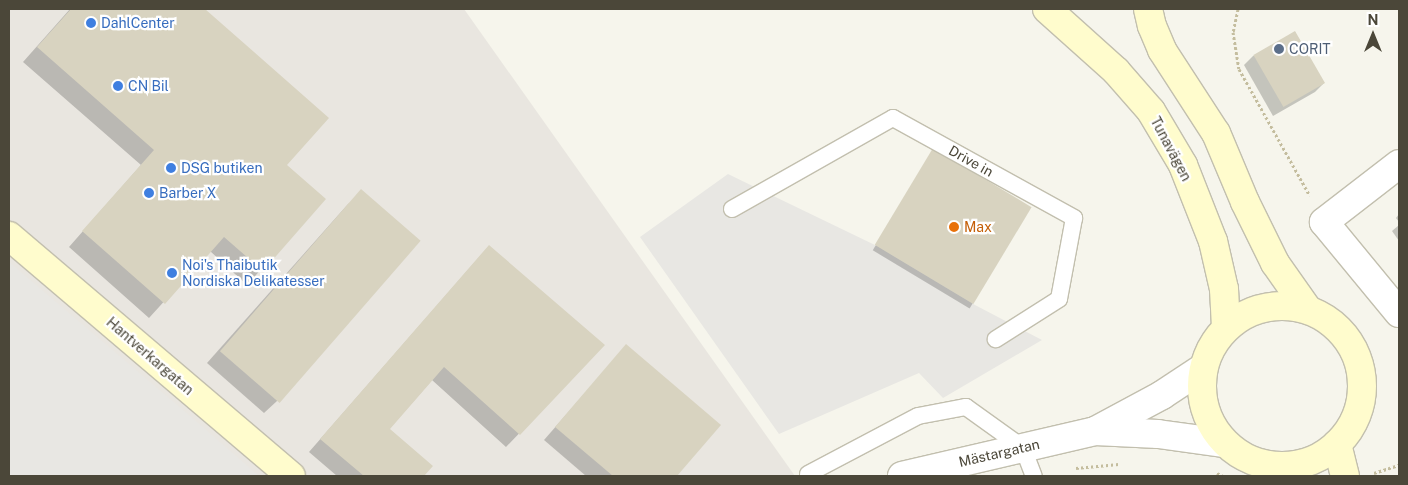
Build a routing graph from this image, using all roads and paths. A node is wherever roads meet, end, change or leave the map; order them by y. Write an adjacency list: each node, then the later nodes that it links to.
1 (1048, 9): 10 (street, Tunavägen)
2 (1148, 9): 8 (street)
3 (1238, 9): 6 (path)
4 (1399, 164): 6 (street)
5 (732, 209): 11 (lane, Drive in)
6 (1324, 222): 9 (street)
7 (9, 236): 23 (street, Hantverkargatan)
8 (1308, 310): 10 (street); 15 (street)
9 (1399, 313)
10 (1226, 328): 12 (street)
11 (996, 339)
12 (1203, 368): 13 (street, Mästargatan); 14 (street)
13 (1095, 431): 14 (street, Mästargatan); 16 (street, Mästargatan)
14 (1224, 443): 20 (street)
15 (1337, 444): 20 (street); 26 (street)
16 (1022, 448): 21 (lane); 22 (lane); 24 (street, Mästargatan)
17 (1122, 464): 22 (path)
18 (1399, 465): 27 (path)
19 (1214, 472): 25 (path)
20 (1284, 472)
21 (808, 474)
22 (1034, 474)
23 (291, 476)
24 (902, 476)
25 (1223, 476)
26 (1345, 476)
27 (1367, 476)

